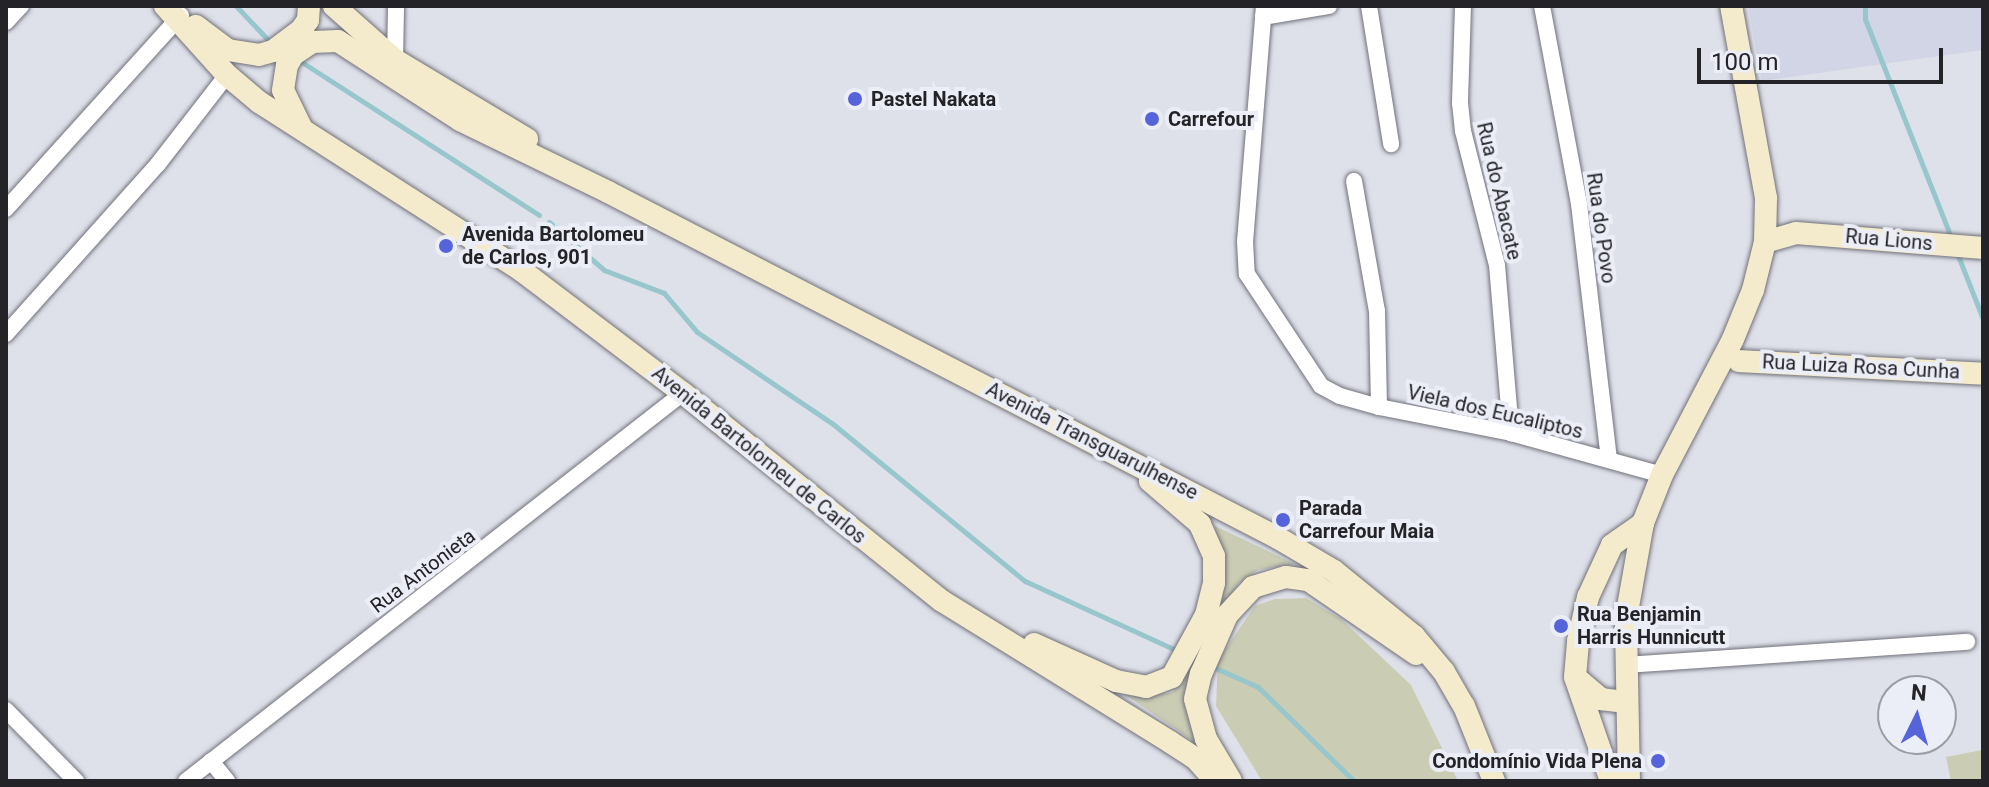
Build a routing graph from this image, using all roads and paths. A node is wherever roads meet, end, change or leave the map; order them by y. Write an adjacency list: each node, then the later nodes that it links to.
1 (21, 6): 12 (street)
2 (309, 6): 10 (main road)
3 (334, 6): 13 (main road)
4 (396, 6): 13 (street)
5 (1329, 6): 11 (street)
6 (1369, 6): 16 (street)
7 (1463, 6): 29 (street, Rua do Abacate)
8 (1542, 6): 31 (street, Rua do Povo)
9 (1731, 6): 19 (main road)
10 (173, 12): 14 (main road); 20 (street)
11 (1264, 12): 28 (street, Viela dos Eucaliptos)
12 (6, 22)
13 (395, 60): 18 (main road)
14 (227, 75): 15 (main road); 24 (street)
15 (302, 129): 18 (main road); 27 (main road, Avenida Bartolomeu de Carlos)
16 (1391, 144)
17 (1354, 181): 28 (street)
18 (608, 192): 30 (main road, Avenida Transguarulhense)
19 (1766, 198): 21 (main road); 22 (main road)
20 (6, 209)
21 (1796, 233): 22 (main road, Rua Lions); 23 (main road, Rua Lions)
22 (1765, 242): 25 (main road)
23 (1983, 248)
24 (6, 334)
25 (1736, 350): 26 (main road, Rua Luiza Rosa Cunha); 32 (main road)
26 (1983, 374)
27 (683, 393): 35 (main road, Avenida Bartolomeu de Carlos); 43 (street, Rua Antonieta)
28 (1379, 407): 29 (street, Viela dos Eucaliptos)
29 (1511, 433): 31 (street, Viela dos Eucaliptos)
30 (1086, 438): 35 (main road); 39 (main road, Avenida Transguarulhense)
31 (1609, 458): 32 (street, Viela dos Eucaliptos)
32 (1662, 475): 33 (main road)
33 (1643, 523): 34 (main road); 36 (main road)
34 (1612, 545): 36 (main road); 40 (main road)
35 (942, 601): 47 (main road, Avenida Bartolomeu de Carlos)
36 (1626, 618): 38 (main road)
37 (1967, 642): 38 (street)
38 (1626, 665): 41 (main road)
39 (1444, 672): 48 (main road); 49 (main road, Avenida Transguarulhense)
40 (1575, 677): 41 (main road); 50 (main road)
41 (1626, 702): 51 (main road)
42 (6, 710): 44 (street)
43 (211, 761): 45 (street, Rua Antonieta); 46 (street)
44 (76, 781)
45 (186, 781)
46 (227, 781)
47 (1216, 781)
48 (1231, 781)
49 (1494, 781)
50 (1611, 781)
51 (1629, 781)

